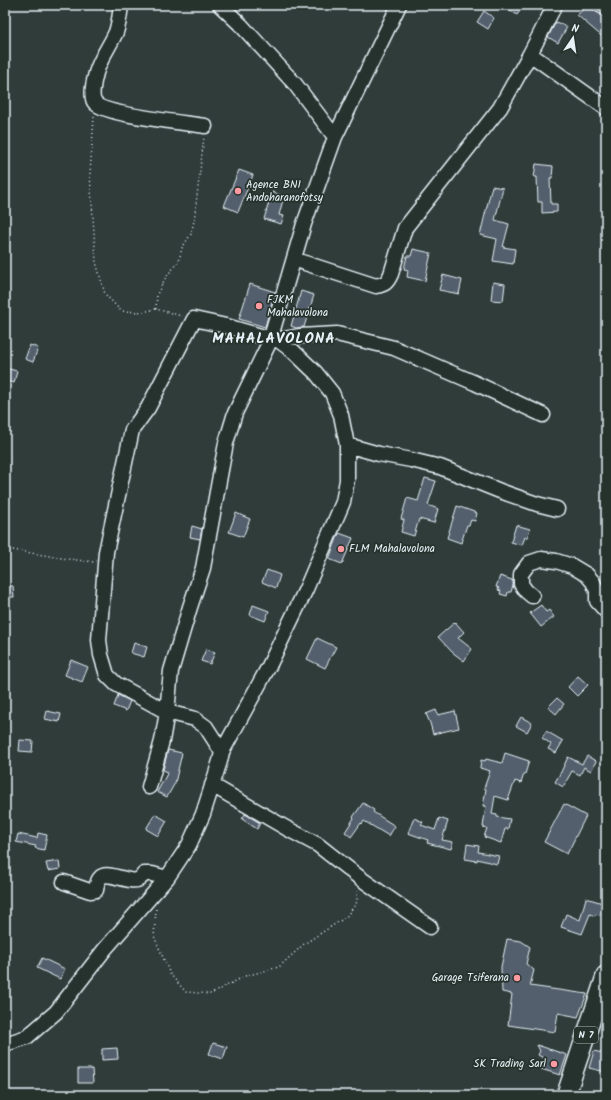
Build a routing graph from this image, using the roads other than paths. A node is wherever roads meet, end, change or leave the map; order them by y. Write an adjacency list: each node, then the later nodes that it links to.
1 (121, 5): 9 (street)
2 (220, 5): 10 (street)
3 (399, 5): 10 (street)
4 (555, 5): 7 (street)
5 (600, 5): 6 (street)
6 (606, 8)
7 (530, 54): 8 (street); 11 (street)
8 (606, 108)
9 (205, 126)
10 (335, 137): 11 (street)
11 (294, 259): 12 (street)
12 (274, 340): 13 (street); 14 (street); 18 (street); 18 (street)
13 (543, 415)
14 (347, 445): 15 (street); 19 (street)
15 (557, 509)
16 (532, 596): 17 (street)
17 (606, 612)
18 (168, 712): 19 (street); 21 (street)
19 (222, 752): 20 (street)
20 (212, 786): 22 (street); 24 (street)
21 (150, 787)
22 (167, 878): 23 (street); 26 (street)
23 (64, 882)
24 (430, 927)
25 (606, 975): 27 (main road, N 7)
26 (5, 1044)
27 (566, 1095)

